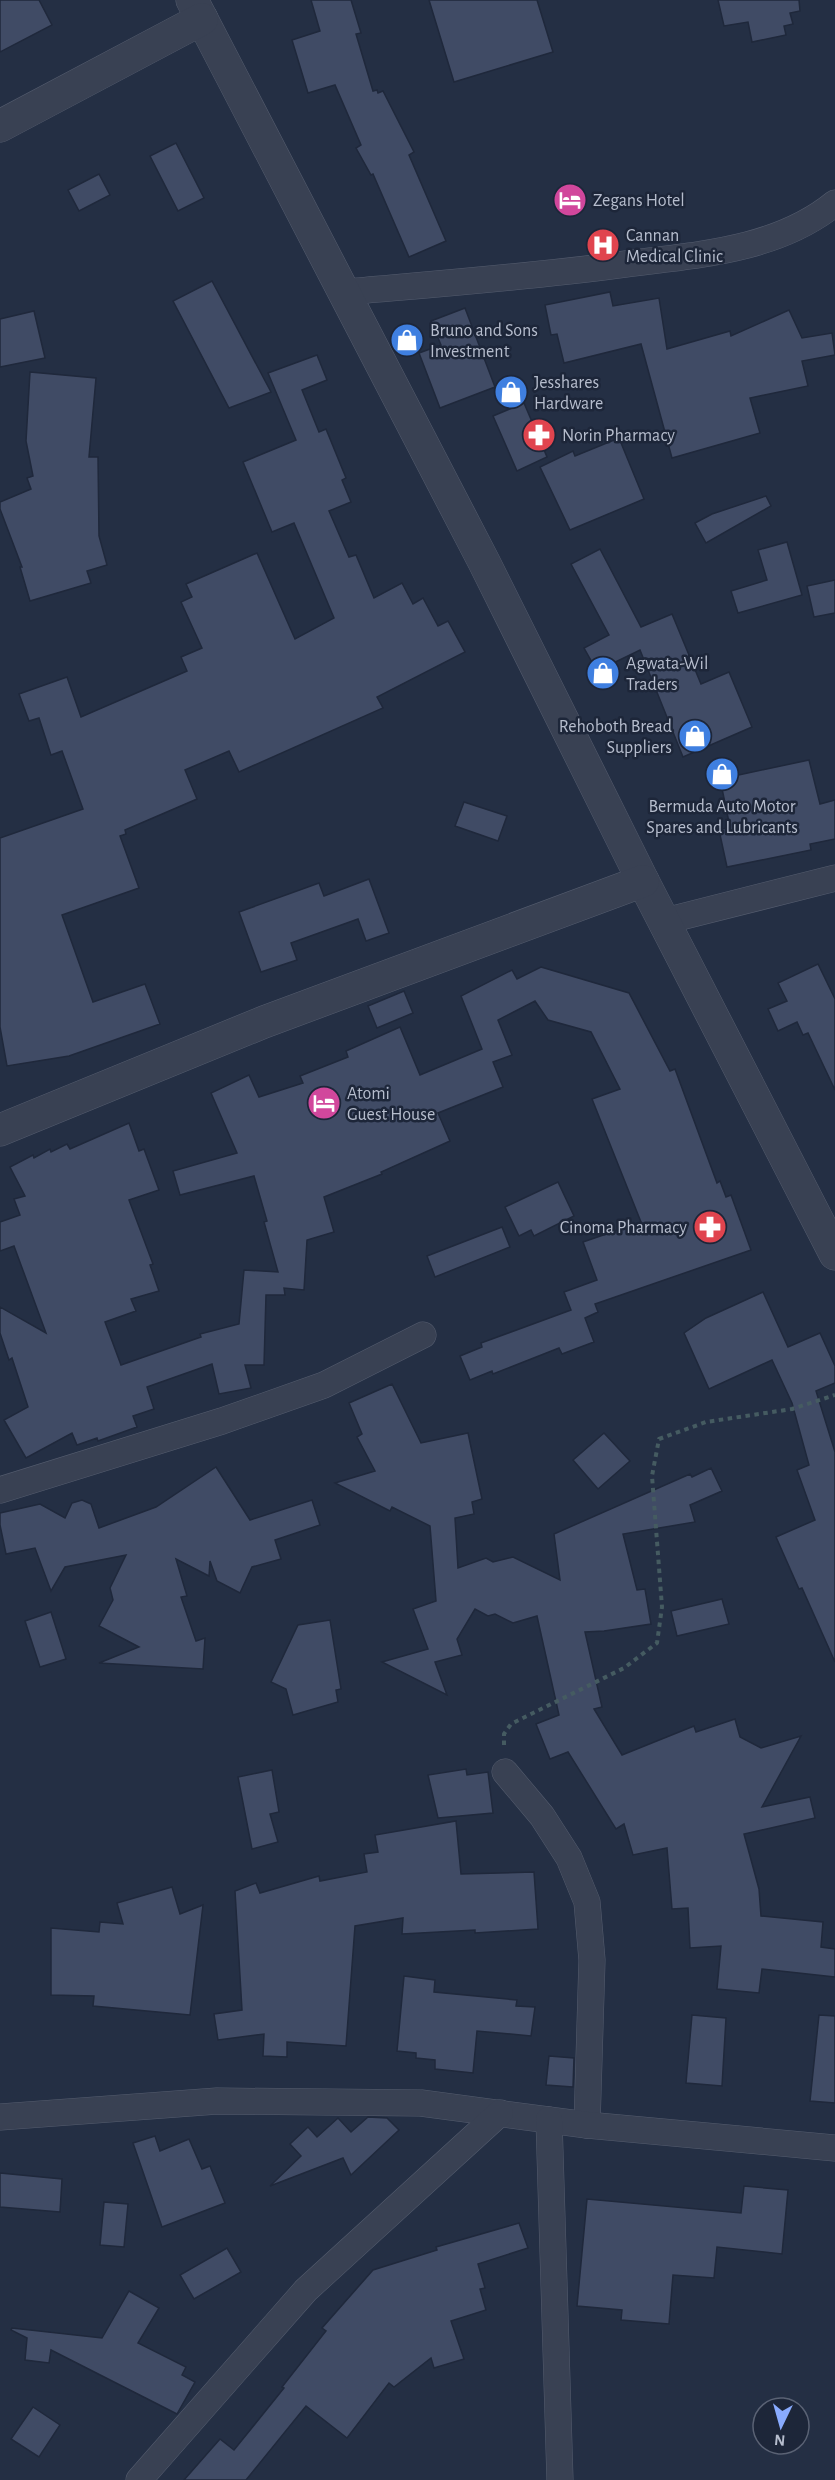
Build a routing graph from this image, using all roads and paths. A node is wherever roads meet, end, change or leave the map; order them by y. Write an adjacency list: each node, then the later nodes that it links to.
1 (197, 10): 2 (street); 4 (street)
2 (0, 126)
3 (835, 203): 4 (street)
4 (345, 292): 6 (street)
5 (835, 878): 7 (street)
6 (643, 881): 7 (street); 8 (street)
7 (665, 921): 9 (street)
8 (0, 1130)
9 (835, 1254)
10 (423, 1335): 12 (street)
11 (835, 1395): 13 (path)
12 (0, 1490)
13 (505, 1772): 17 (street)
14 (500, 2113): 15 (street); 16 (street); 19 (street)
15 (0, 2117)
16 (549, 2121): 17 (street); 20 (street)
17 (587, 2125): 18 (street)
18 (835, 2148)
19 (139, 2480)
20 (560, 2480)

